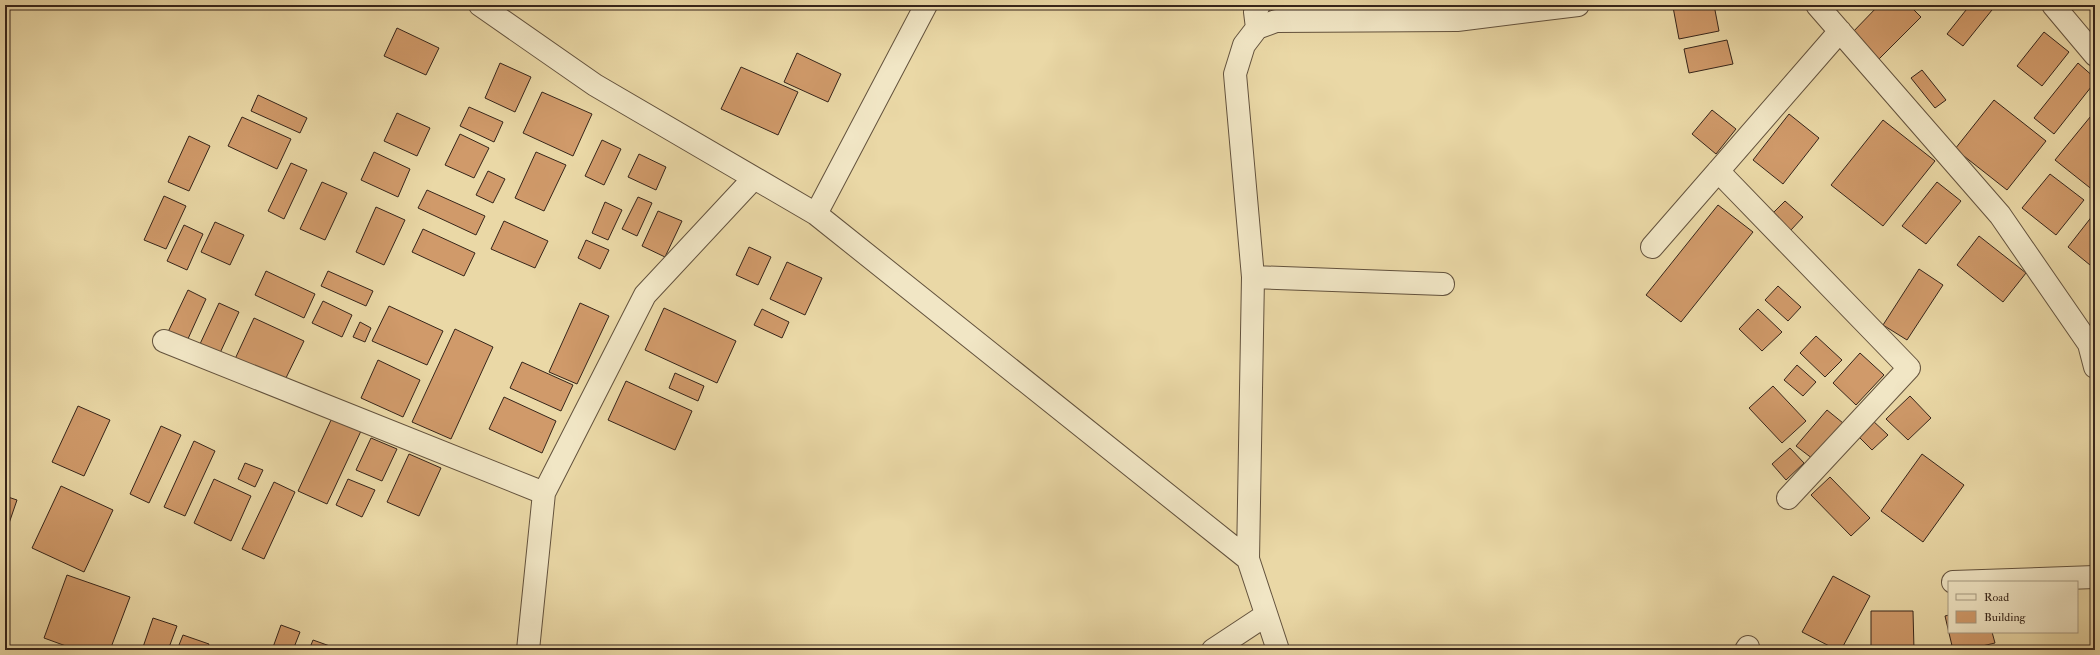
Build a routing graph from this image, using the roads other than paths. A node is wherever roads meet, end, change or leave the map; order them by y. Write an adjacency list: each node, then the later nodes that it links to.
1 (480, 5): 11 (street)
2 (926, 5): 12 (street)
3 (1259, 5): 7 (street)
4 (1578, 5): 7 (street)
5 (1817, 5): 8 (street)
6 (2053, 5): 9 (street)
7 (1257, 28): 14 (street)
8 (1840, 31): 10 (street); 16 (street)
9 (2095, 55)
10 (1718, 171): 13 (street); 20 (street)
11 (754, 178): 12 (street); 19 (street)
12 (816, 214): 21 (street)
13 (1652, 247)
14 (1253, 277): 15 (street); 21 (street)
15 (1443, 284)
16 (2092, 340): 18 (street)
17 (164, 341): 19 (street)
18 (2095, 367)
19 (544, 493): 25 (street)
20 (1788, 498)
21 (1248, 559): 24 (street)
22 (2095, 577): 23 (street)
23 (1976, 581)
24 (1266, 615): 26 (street); 27 (street)
25 (528, 650)
26 (1213, 650)
27 (1278, 650)

